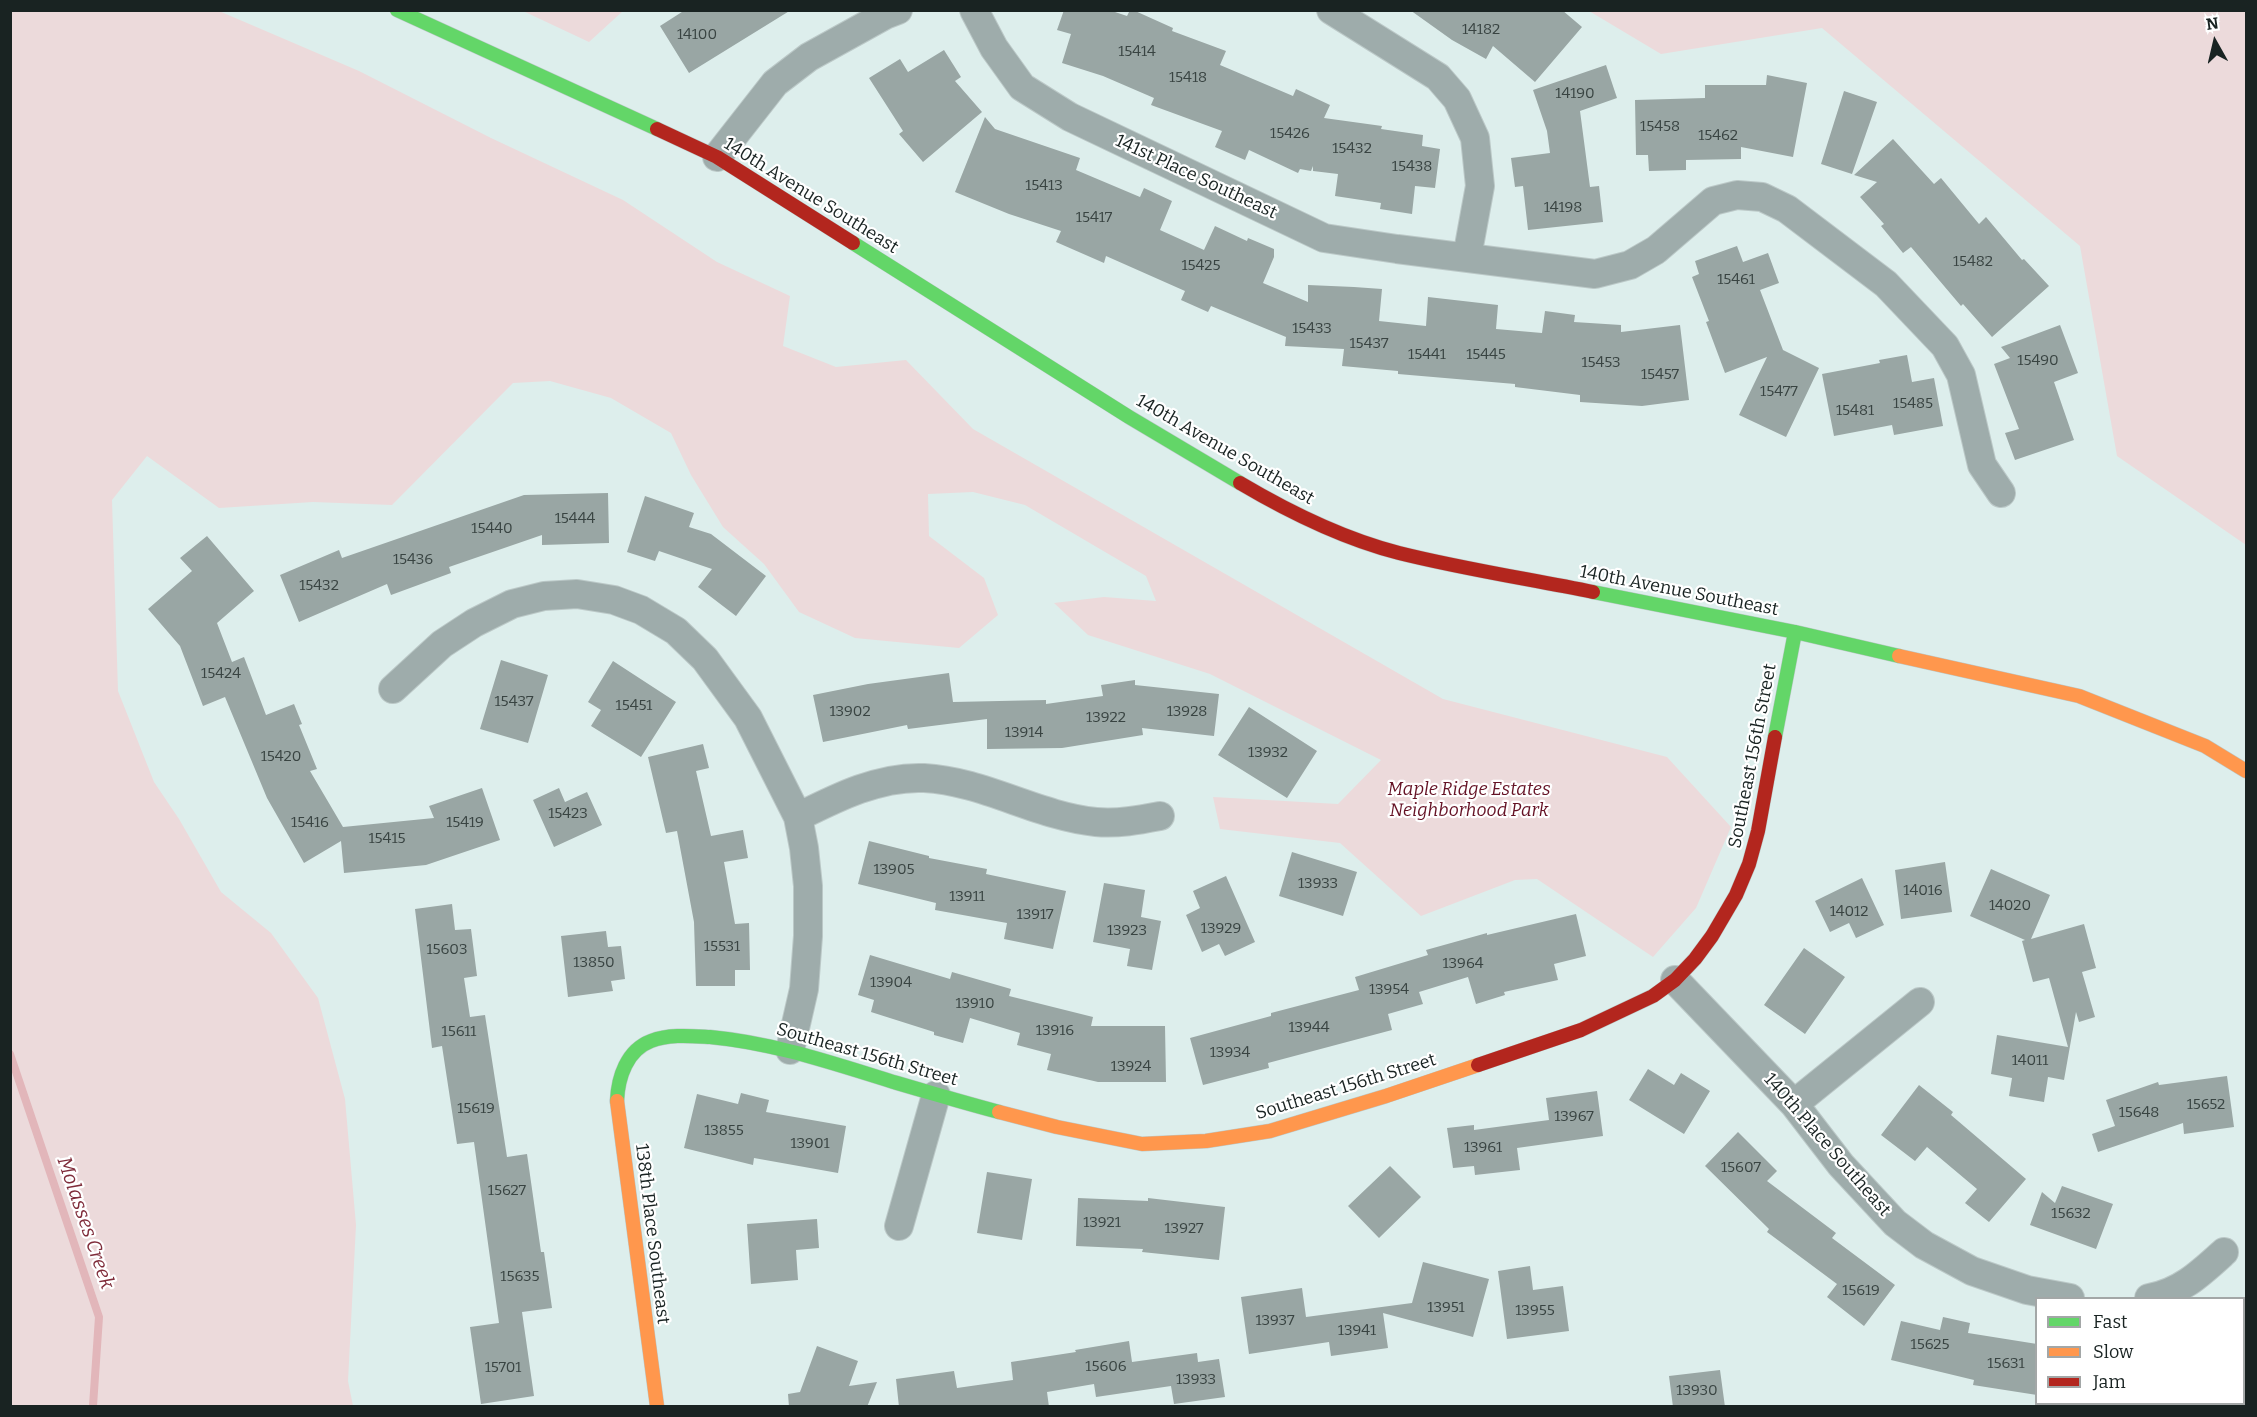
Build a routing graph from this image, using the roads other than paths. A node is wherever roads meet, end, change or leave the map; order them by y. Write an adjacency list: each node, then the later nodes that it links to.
1 (397, 10): 5 (main road, 140th Avenue Southeast)
2 (898, 10): 5 (street)
3 (974, 10): 6 (street, 141st Place Southeast)
4 (1331, 10): 6 (street)
5 (717, 157): 8 (main road, 140th Avenue Southeast)
6 (1467, 257): 7 (street, 141st Place Southeast)
7 (2001, 493)
8 (1795, 632): 10 (main road, 140th Avenue Southeast); 13 (main road, Southeast 156th Street)
9 (393, 689): 12 (street)
10 (2247, 771)
11 (1160, 816): 12 (street)
12 (798, 817): 15 (street)
13 (1675, 980): 17 (main road, Southeast 156th Street); 18 (street, 140th Place Southeast)
14 (1920, 1002): 18 (street)
15 (790, 1050): 16 (main road, Southeast 156th Street); 17 (main road, Southeast 156th Street)
16 (624, 1067): 23 (main road, 138th Place Southeast)
17 (936, 1095): 19 (street)
18 (1794, 1104): 21 (street, 140th Place Southeast)
19 (899, 1226)
20 (2224, 1252): 22 (street)
21 (2060, 1297)
22 (2155, 1297)
23 (657, 1407)

